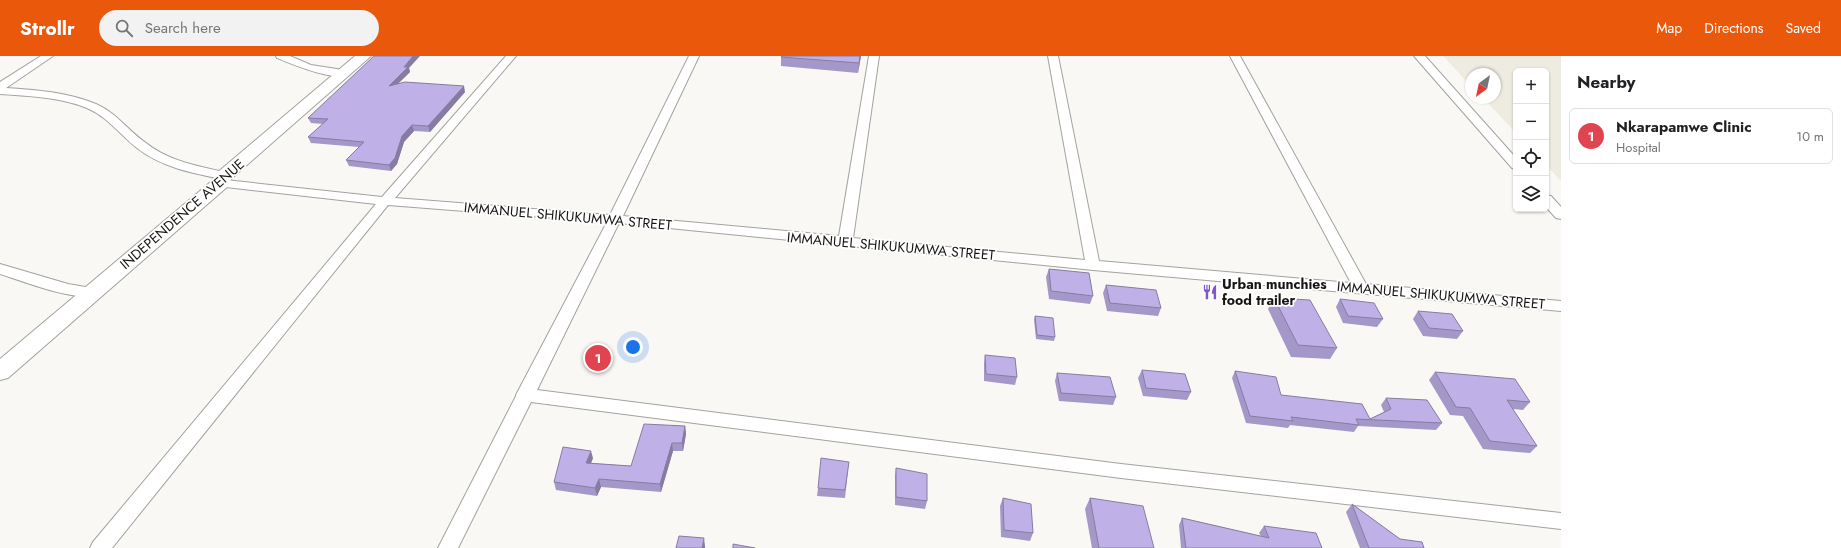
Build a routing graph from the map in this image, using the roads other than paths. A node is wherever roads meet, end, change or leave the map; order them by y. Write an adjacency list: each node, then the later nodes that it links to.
1 (45, 56): 11 (street)
2 (280, 56): 10 (street)
3 (364, 56): 10 (street, INDEPENDENCE AVENUE)
4 (511, 56): 15 (street)
5 (694, 56): 18 (street)
6 (874, 56): 19 (street)
7 (1053, 56): 20 (street)
8 (1235, 56): 22 (street)
9 (1419, 56): 13 (street)
10 (343, 74): 14 (street, INDEPENDENCE AVENUE)
11 (0, 87)
12 (0, 91): 14 (street, IMMANUEL SHIKUKUMWA STREET)
13 (1513, 162)
14 (223, 180): 15 (street, IMMANUEL SHIKUKUMWA STREET); 23 (street, INDEPENDENCE AVENUE)
15 (385, 201): 18 (street, IMMANUEL SHIKUKUMWA STREET); 28 (street)
16 (1549, 202): 17 (street)
17 (1561, 215)
18 (615, 219): 19 (street, IMMANUEL SHIKUKUMWA STREET); 26 (street)
19 (845, 242): 20 (street, IMMANUEL SHIKUKUMWA STREET)
20 (1093, 265): 22 (street, IMMANUEL SHIKUKUMWA STREET)
21 (0, 269): 23 (street)
22 (1360, 288): 24 (street, IMMANUEL SHIKUKUMWA STREET)
23 (92, 292): 25 (street, INDEPENDENCE AVENUE)
24 (1561, 306)
25 (0, 372)
26 (524, 395): 27 (street); 29 (street)
27 (1561, 521)
28 (100, 548)
29 (448, 548)

